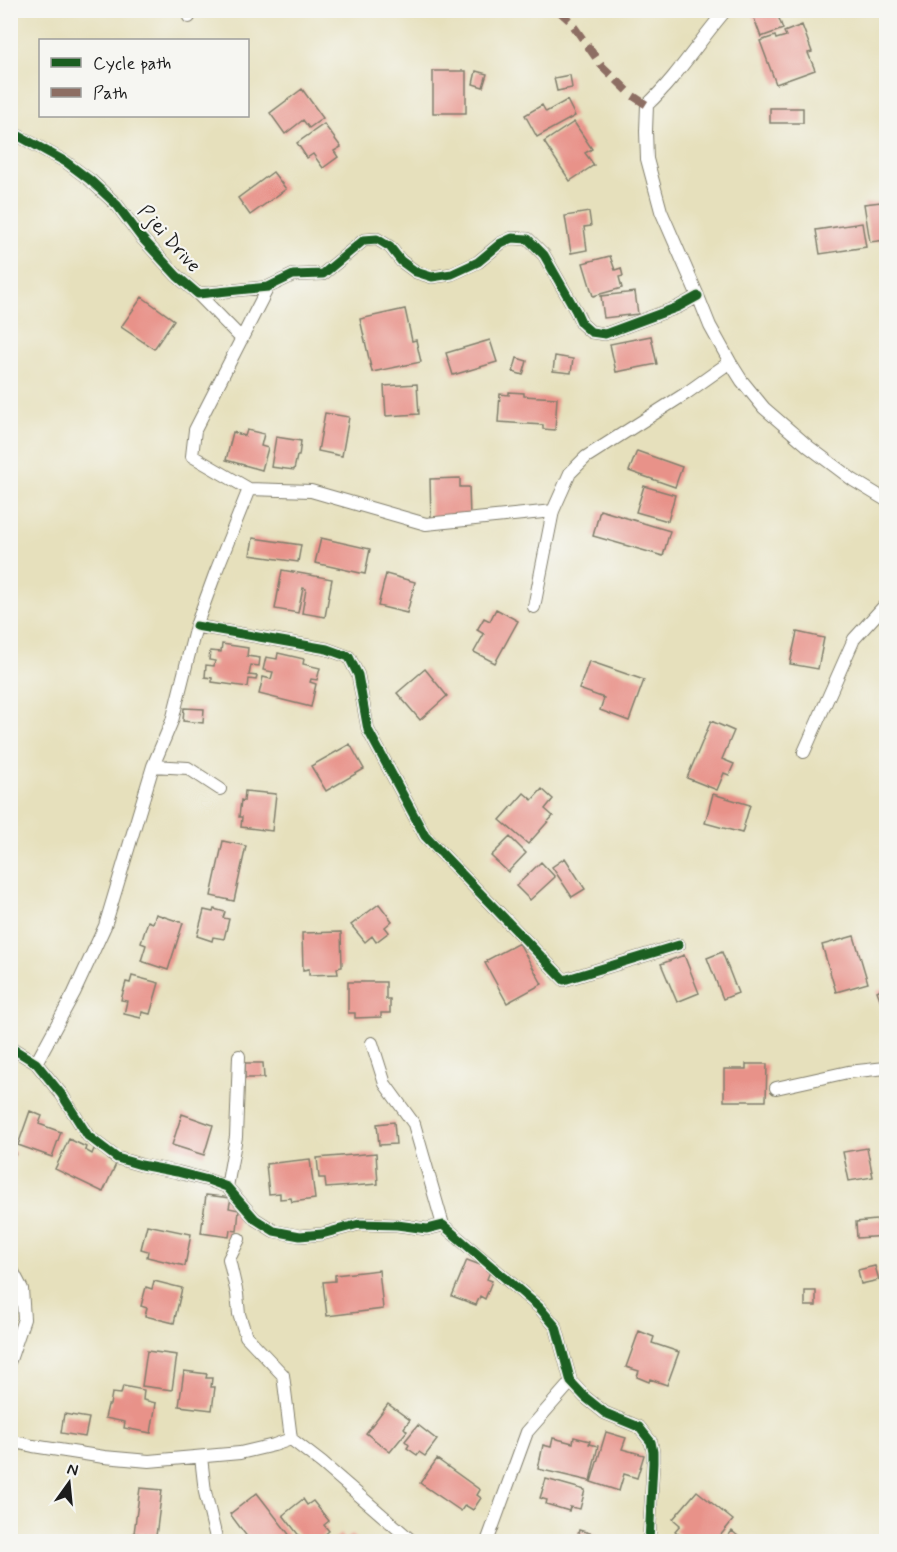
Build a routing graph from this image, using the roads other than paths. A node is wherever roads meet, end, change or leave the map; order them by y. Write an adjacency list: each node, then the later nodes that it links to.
1 (726, 10): 5 (street)
2 (10, 131): 4 (street, Pjei Drive)
3 (268, 287): 4 (street, Pjei Drive); 5 (street, Pjei Drive); 6 (street)
4 (198, 294): 6 (street)
5 (698, 296): 7 (street)
6 (242, 339): 8 (street)
7 (730, 362): 9 (street); 10 (street)
8 (249, 489): 10 (street); 13 (street)
9 (886, 500)
10 (553, 511): 12 (street)
11 (886, 604): 14 (street)
12 (534, 607)
13 (196, 626): 15 (street); 17 (street)
14 (804, 752)
15 (153, 766): 16 (street); 21 (street)
16 (220, 789)
17 (679, 945)
18 (372, 1043): 25 (street)
19 (10, 1047): 21 (street)
20 (239, 1056): 24 (street)
21 (36, 1063): 24 (street)
22 (886, 1068): 23 (street)
23 (776, 1088)
24 (227, 1187): 25 (street)
25 (442, 1226): 29 (street)
26 (239, 1239): 30 (street)
27 (10, 1266): 28 (street)
28 (10, 1360)
29 (571, 1382): 35 (street); 36 (street)
30 (291, 1439): 32 (street); 34 (street)
31 (10, 1441): 32 (street)
32 (201, 1457): 33 (street)
33 (217, 1542)
34 (413, 1542)
35 (487, 1542)
36 (649, 1542)

